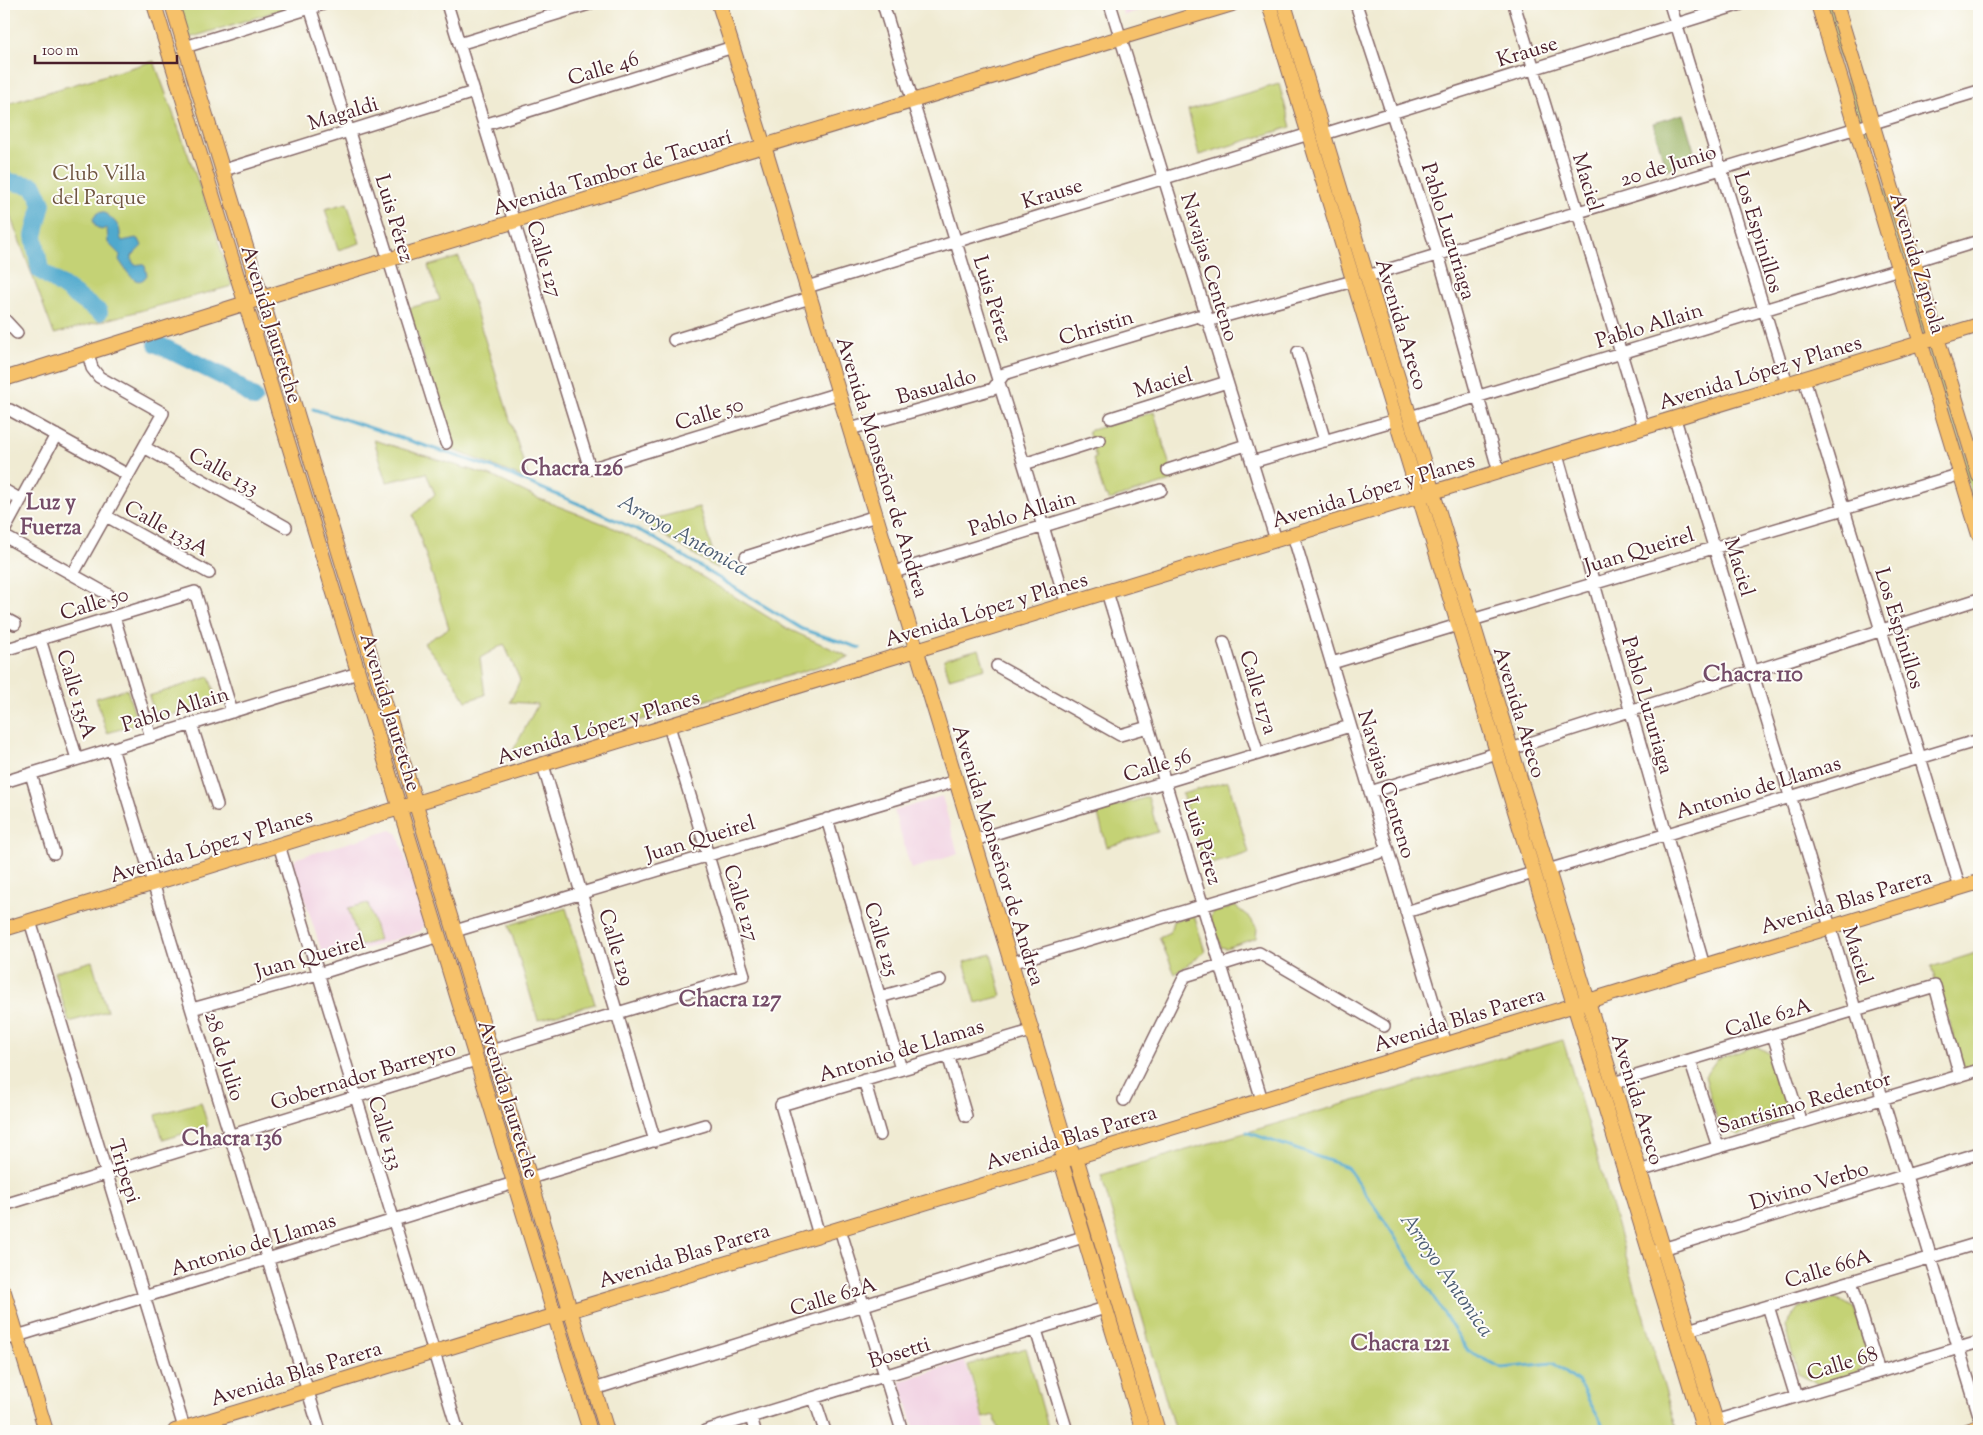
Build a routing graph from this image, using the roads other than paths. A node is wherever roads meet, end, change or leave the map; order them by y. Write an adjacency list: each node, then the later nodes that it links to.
1 (154, 4): 51 (main road, Avenida Jauretche)
2 (172, 4): 22 (main road, Avenida Jauretche)
3 (323, 4): 18 (street)
4 (447, 4): 21 (street, Calle 127)
5 (589, 4): 21 (street)
6 (719, 4): 23 (main road, Avenida Monseñor de Andrea)
7 (883, 4): 27 (street, Luis Pérez)
8 (1110, 4): 20 (street, Navajas Centeno)
9 (1232, 4): 20 (main road, Avenida Tambor de Tacuarí)
10 (1269, 4): 33 (main road, Avenida Areco)
11 (1284, 4): 34 (main road, Avenida Areco)
12 (1356, 4): 28 (street, Pablo Luzuriaga)
13 (1514, 4): 24 (street, Maciel)
14 (1670, 4): 19 (street, Los Espinillos)
15 (1741, 4): 19 (street, Krause)
16 (1818, 4): 31 (main road, Avenida Zapiola)
17 (1836, 4): 29 (main road, Avenida Zapiola)
18 (310, 6): 22 (street); 32 (street, Luis Pérez)
19 (1676, 24): 24 (street, Krause); 36 (street, Los Espinillos)
20 (1121, 39): 27 (main road, Avenida Tambor de Tacuarí); 38 (street, Navajas Centeno)
21 (459, 44): 26 (street, Calle 127)
22 (185, 47): 37 (main road, Avenida Jauretche)
23 (733, 47): 30 (street, Calle 46); 35 (main road, Avenida Monseñor de Andrea)
24 (1534, 68): 28 (street, Krause); 39 (street, Maciel)
25 (1979, 91): 29 (street, 20 de Junio)
26 (474, 92): 30 (street, Calle 127); 32 (street, Magaldi)
27 (913, 102): 35 (main road, Avenida Tambor de Tacuarí); 42 (street, Luis Pérez)
28 (1392, 112): 34 (street, Krause); 43 (street, Pablo Luzuriaga)
29 (1872, 123): 31 (street, 20 de Junio); 45 (main road, Avenida Zapiola)
30 (484, 125): 40 (street, Calle 127)
31 (1856, 128): 36 (street, 20 de Junio); 46 (main road, Avenida Zapiola)
32 (349, 131): 37 (street, Magaldi); 44 (street, Luis Pérez)
33 (1309, 134): 38 (street, Krause); 48 (main road, Avenida Areco)
34 (1324, 134): 47 (main road, Avenida Areco)
35 (764, 146): 40 (main road, Avenida Tambor de Tacuarí); 49 (main road, Avenida Monseñor de Andrea)
36 (1720, 169): 39 (street, 20 de Junio); 52 (street, Los Espinillos)
37 (224, 170): 50 (main road, Avenida Jauretche)
38 (1164, 179): 42 (street, Krause); 54 (street, Navajas Centeno)
39 (1578, 212): 43 (street, 20 de Junio); 62 (street, Maciel)
40 (514, 222): 44 (main road, Avenida Tambor de Tacuarí); 86 (street, Calle 127)
41 (1979, 241): 45 (street)
42 (956, 242): 49 (street, Krause); 65 (street, Luis Pérez)
43 (1438, 254): 47 (street, 20 de Junio); 69 (street, Pablo Luzuriaga)
44 (389, 260): 50 (main road, Avenida Tambor de Tacuarí); 80 (street, Luis Pérez)
45 (1914, 261): 57 (main road, Avenida Zapiola)
46 (1899, 270): 52 (street, Pablo Allain); 59 (main road, Avenida Zapiola)
47 (1367, 276): 71 (main road, Avenida Areco)
48 (1353, 280): 54 (street); 74 (main road, Avenida Areco)
49 (809, 293): 58 (street, Krause); 68 (main road, Avenida Monseñor de Andrea)
50 (262, 298): 51 (main road, Avenida Tambor de Tacuarí); 153 (main road, Avenida Jauretche)
51 (245, 304): 61 (main road, Avenida Tambor de Tacuarí); 131 (main road, Avenida Jauretche)
52 (1764, 310): 62 (street, Pablo Allain); 67 (street, Los Espinillos)
53 (4, 319): 56 (street)
54 (1207, 321): 65 (street, Christin); 66 (street, Navajas Centeno)
55 (1979, 326): 57 (main road, Avenida López y Planes)
56 (17, 333)
57 (1938, 338): 59 (main road, Avenida López y Planes); 91 (main road, Avenida Zapiola)
58 (674, 340)
59 (1921, 343): 64 (main road, Avenida López y Planes); 89 (main road, Avenida Zapiola)
60 (1298, 352): 79 (street)
61 (88, 353): 63 (main road, Avenida Tambor de Tacuarí); 82 (street)
62 (1621, 353): 69 (street, Pablo Allain); 75 (street, Maciel)
63 (4, 379)
64 (1804, 379): 67 (main road, Avenida López y Planes); 97 (street, Los Espinillos)
65 (998, 381): 76 (street, Basualdo); 85 (street, Luis Pérez)
66 (1227, 382): 72 (street, Maciel); 81 (street, Navajas Centeno)
67 (1787, 384): 73 (main road, Avenida López y Planes)
68 (839, 393): 76 (main road, Avenida Monseñor de Andrea); 86 (street, Calle 50)
69 (1478, 396): 71 (street, Pablo Allain); 88 (street, Pablo Luzuriaga)
70 (10, 410): 77 (street)
71 (1410, 417): 94 (main road, Avenida Areco)
72 (1111, 418)
73 (1675, 419): 75 (main road, Avenida López y Planes); 107 (street, Maciel)
74 (1396, 420): 79 (street); 95 (main road, Avenida Areco)
75 (1644, 428): 83 (main road, Avenida López y Planes)
76 (850, 429): 99 (main road, Avenida Monseñor de Andrea)
77 (56, 435): 90 (street); 96 (street)
78 (1100, 440): 85 (street)
79 (1325, 441): 84 (street)
80 (446, 443)
81 (1246, 446): 84 (street, Navajas Centeno); 87 (street)
82 (144, 447): 90 (street); 101 (street, Calle 133)
83 (1557, 454): 88 (main road, Avenida López y Planes); 112 (street, Pablo Luzuriaga)
84 (1252, 462): 106 (street, Navajas Centeno)
85 (1024, 464): 100 (street, Luis Pérez)
86 (590, 469)
87 (1168, 470)
88 (1499, 472): 94 (main road, Avenida López y Planes)
89 (1961, 474): 97 (street, Juan Queirel); 104 (main road, Avenida Zapiola)
90 (128, 475): 98 (street)
91 (1979, 476)
92 (4, 490): 96 (street)
93 (1161, 490): 100 (street, Pablo Allain)
94 (1433, 492): 95 (main road, Avenida López y Planes); 120 (main road, Avenida Areco)
95 (1419, 496): 103 (main road, Avenida López y Planes); 122 (main road, Avenida Areco)
96 (21, 500): 102 (street)
97 (1844, 509): 107 (street, Juan Queirel); 123 (street, Los Espinillos)
98 (106, 516): 110 (street, Calle 133A); 111 (street)
99 (876, 516): 108 (street); 109 (main road, Avenida Monseñor de Andrea)
100 (1043, 526): 109 (street, Pablo Allain); 117 (street, Luis Pérez)
101 (286, 527)
102 (4, 531)
103 (1293, 535): 106 (main road, Avenida López y Planes); 128 (street, Navajas Centeno)
104 (1979, 535)
105 (4, 536): 111 (street)
106 (1276, 540): 114 (main road, Avenida López y Planes)
107 (1714, 548): 112 (street, Juan Queirel); 130 (street, Maciel)
108 (746, 557)
109 (894, 572): 127 (main road, Avenida Monseñor de Andrea)
110 (209, 573)
111 (72, 574): 115 (street)
112 (1594, 584): 120 (street, Juan Queirel); 132 (street, Pablo Luzuriaga)
113 (195, 592): 118 (street, Calle 50); 133 (street, Calle 133A)
114 (1107, 592): 117 (main road, Avenida López y Planes); 137 (street, Luis Pérez)
115 (109, 595)
116 (1979, 599): 123 (street)
117 (1067, 605): 127 (main road, Avenida López y Planes)
118 (114, 617): 124 (street, Calle 50); 138 (street)
119 (4, 618): 121 (street)
120 (1472, 620): 141 (main road, Avenida Areco)
121 (15, 624)
122 (1458, 625): 128 (street); 142 (main road, Avenida Areco)
123 (1881, 630): 130 (street); 144 (street, Los Espinillos)
124 (40, 639): 126 (street, Calle 50); 145 (street, Calle 135A)
125 (1224, 642): 143 (street, Calle 117a)
126 (4, 650)
127 (918, 651): 135 (main road, Avenida López y Planes); 148 (main road, Avenida Monseñor de Andrea)
128 (1332, 664): 136 (street, Navajas Centeno)
129 (997, 666): 137 (street)
130 (1752, 672): 132 (street); 152 (street, Maciel)
131 (358, 673): 133 (street, Pablo Allain); 155 (main road, Avenida Jauretche)
132 (1630, 710): 141 (street); 157 (street, Pablo Luzuriaga)
133 (232, 712): 134 (street, Pablo Allain)
134 (192, 724): 138 (street, Pablo Allain); 154 (street)
135 (669, 726): 146 (main road, Avenida López y Planes); 162 (street, Calle 127)
136 (1350, 726): 143 (street, Calle 56); 151 (street, Navajas Centeno)
137 (1148, 728): 150 (street, Luis Pérez)
138 (151, 737): 140 (street, Pablo Allain)
139 (1979, 740): 144 (street, Antonio de Llamas)
140 (112, 748): 145 (street, Pablo Allain); 166 (street, 28 de Julio)
141 (1511, 748): 163 (main road, Avenida Areco)
142 (1497, 753): 151 (street); 164 (main road, Avenida Areco)
143 (1258, 754): 150 (street, Calle 56)
144 (1920, 758): 152 (street, Antonio de Llamas); 167 (street, Los Espinillos)
145 (77, 759): 147 (street, Pablo Allain)
146 (543, 765): 153 (main road, Avenida López y Planes); 168 (street, Calle 129)
147 (31, 774): 149 (street, Pablo Allain); 161 (street)
148 (956, 781): 156 (street, Juan Queirel); 158 (main road, Avenida Monseñor de Andrea)
149 (4, 782)
150 (1165, 783): 158 (street, Calle 56); 169 (street, Luis Pérez)
151 (1370, 792): 160 (street, Navajas Centeno)
152 (1790, 797): 157 (street, Antonio de Llamas); 172 (street, Maciel)
153 (416, 803): 155 (main road, Avenida López y Planes); 174 (main road, Avenida Jauretche)
154 (217, 805)
155 (399, 808): 159 (main road, Avenida López y Planes); 175 (main road, Avenida Jauretche)
156 (827, 819): 162 (street, Juan Queirel); 181 (street, Calle 125)
157 (1666, 834): 163 (street, Antonio de Llamas); 178 (street, Pablo Luzuriaga)
158 (974, 840): 176 (main road, Avenida Monseñor de Andrea)
159 (279, 845): 166 (main road, Avenida López y Planes); 179 (street, Calle 133)
160 (1388, 850): 169 (street); 170 (street, Navajas Centeno)
161 (54, 853)
162 (708, 855): 168 (street, Juan Queirel); 186 (street, Calle 127)
163 (1548, 870): 182 (main road, Avenida Areco)
164 (1533, 873): 170 (street); 183 (main road, Avenida Areco)
165 (1979, 882): 167 (main road, Avenida Blas Parera)
166 (153, 884): 171 (main road, Avenida López y Planes); 184 (street, 28 de Julio)
167 (1960, 888): 172 (main road, Avenida Blas Parera)
168 (581, 893): 174 (street, Juan Queirel); 186 (street, Calle 129)
169 (1203, 905): 176 (street); 177 (street, Luis Pérez)
170 (1406, 912): 190 (street, Navajas Centeno)
171 (30, 921): 173 (main road, Avenida López y Planes); 216 (street, Tripepi)
172 (1830, 927): 178 (main road, Avenida Blas Parera); 185 (street, Maciel)
173 (4, 929)
174 (455, 931): 191 (main road, Avenida Jauretche)
175 (438, 936): 179 (street, Juan Queirel); 193 (main road, Avenida Jauretche)
176 (1011, 963): 188 (main road, Avenida Monseñor de Andrea)
177 (1221, 964): 187 (street); 202 (street); 203 (street, Luis Pérez)
178 (1704, 966): 182 (main road, Avenida Blas Parera)
179 (318, 974): 184 (street, Juan Queirel); 200 (street, Calle 133)
180 (940, 980): 181 (street)
181 (880, 997): 195 (street, Calle 125)
182 (1588, 1001): 183 (main road, Avenida Blas Parera); 199 (main road, Avenida Areco)
183 (1574, 1005): 190 (main road, Avenida Blas Parera); 227 (main road, Avenida Areco)
184 (192, 1009): 207 (street, 28 de Julio)
185 (1856, 1010): 189 (street, Calle 62A); 197 (street, Calle 62A); 201 (street, Maciel)
186 (617, 1014): 191 (street); 209 (street, Calle 129)
187 (1384, 1026)
188 (1031, 1031): 192 (street, Antonio de Llamas); 210 (main road, Avenida Monseñor de Andrea)
189 (1773, 1034): 194 (street, Calle 62A); 205 (street)
190 (1446, 1044): 203 (main road, Avenida Blas Parera)
191 (491, 1051): 218 (main road, Avenida Jauretche)
192 (948, 1055): 195 (street, Antonio de Llamas); 204 (street)
193 (476, 1060): 200 (street, Gobernador Barreyro); 219 (main road, Avenida Jauretche)
194 (1690, 1060): 199 (street, Calle 62A); 211 (street)
195 (901, 1069): 198 (street, Antonio de Llamas)
196 (1979, 1070): 197 (street, Santísimo Redentor)
197 (1960, 1076): 201 (street, Santísimo Redentor)
198 (864, 1080): 208 (street); 223 (street, Antonio de Llamas)
199 (1612, 1083): 215 (main road, Avenida Areco)
200 (356, 1097): 207 (street, Gobernador Barreyro); 221 (street, Calle 133)
201 (1883, 1099): 205 (street, Santísimo Redentor); 217 (street, Maciel)
202 (1124, 1100)
203 (1262, 1100): 213 (main road, Avenida Blas Parera)
204 (966, 1116)
205 (1801, 1123): 211 (street, Santísimo Redentor)
206 (705, 1125): 209 (street)
207 (230, 1135): 216 (street, Gobernador Barreyro); 229 (street, 28 de Julio)
208 (880, 1135)
209 (655, 1140): 218 (street)
210 (1066, 1144): 213 (main road, Avenida Monseñor de Andrea); 214 (main road)
211 (1718, 1147): 215 (street, Santísimo Redentor)
212 (1979, 1153): 217 (street, Divino Verbo)
213 (1076, 1157): 214 (main road, Avenida Blas Parera); 266 (main road, Avenida Monseñor de Andrea)
214 (1061, 1162): 222 (main road, Avenida Blas Parera); 224 (main road)
215 (1639, 1170): 226 (main road, Avenida Areco)
216 (106, 1173): 220 (street, Gobernador Barreyro); 232 (street, Tripepi)
217 (1906, 1175): 226 (street, Divino Verbo); 228 (street, Maciel)
218 (530, 1178): 236 (main road, Avenida Jauretche)
219 (514, 1183): 221 (street, Antonio de Llamas); 237 (main road, Avenida Jauretche)
220 (4, 1205)
221 (393, 1220): 229 (street, Antonio de Llamas); 243 (street, Calle 133)
222 (840, 1229): 223 (main road, Avenida Blas Parera); 233 (street)
223 (819, 1235): 236 (main road, Avenida Blas Parera)
224 (1083, 1237): 233 (street, Calle 62A); 235 (main road)
225 (1979, 1243): 228 (street, Calle 66A)
226 (1663, 1248): 227 (street, Divino Verbo); 239 (main road, Avenida Areco)
227 (1649, 1253): 267 (main road, Avenida Areco)
228 (1931, 1257): 230 (street, Calle 66A); 242 (street, Maciel)
229 (268, 1259): 232 (street, Antonio de Llamas); 247 (street, 28 de Julio)
230 (1851, 1281): 234 (street, Calle 66A); 244 (street)
231 (4, 1292): 240 (main road)
232 (144, 1297): 240 (street, Antonio de Llamas); 254 (street, Tripepi)
233 (863, 1306): 245 (street); 246 (street, Calle 62A)
234 (1768, 1306): 239 (street, Calle 66A); 248 (street)
235 (1105, 1308): 238 (street, Bosetti); 265 (main road)
236 (570, 1311): 237 (main road, Avenida Blas Parera); 246 (main road, Avenida Jauretche)
237 (554, 1315): 243 (main road, Avenida Blas Parera); 258 (main road, Avenida Jauretche)
238 (1036, 1330): 245 (street, Bosetti); 264 (street)
239 (1688, 1330): 252 (main road, Avenida Areco)
240 (10, 1338): 255 (main road)
241 (1979, 1342): 242 (street, Calle 68)
242 (1959, 1348): 244 (street, Calle 68); 250 (street, Maciel)
243 (434, 1352): 247 (main road, Avenida Blas Parera); 257 (street, Calle 133)
244 (1879, 1372): 248 (street, Calle 68)
245 (885, 1376): 249 (street, Bosetti); 263 (street)
246 (594, 1389): 259 (main road, Avenida Jauretche)
247 (308, 1390): 254 (main road, Avenida Blas Parera); 256 (street, 28 de Julio)
248 (1796, 1397): 252 (street, Calle 68)
249 (814, 1398): 251 (street, Bosetti); 262 (street)
250 (1979, 1415)
251 (751, 1417): 260 (street, Bosetti); 261 (street)
252 (1717, 1426)
253 (1979, 1427): 268 (main road)
254 (181, 1430)
255 (46, 1431)
256 (320, 1431)
257 (458, 1431)
258 (590, 1431)
259 (607, 1431)
260 (704, 1431)
261 (755, 1431)
262 (825, 1431)
263 (902, 1431)
264 (1067, 1431)
265 (1143, 1431)
266 (1158, 1431)
267 (1704, 1431)
268 (1966, 1431)

